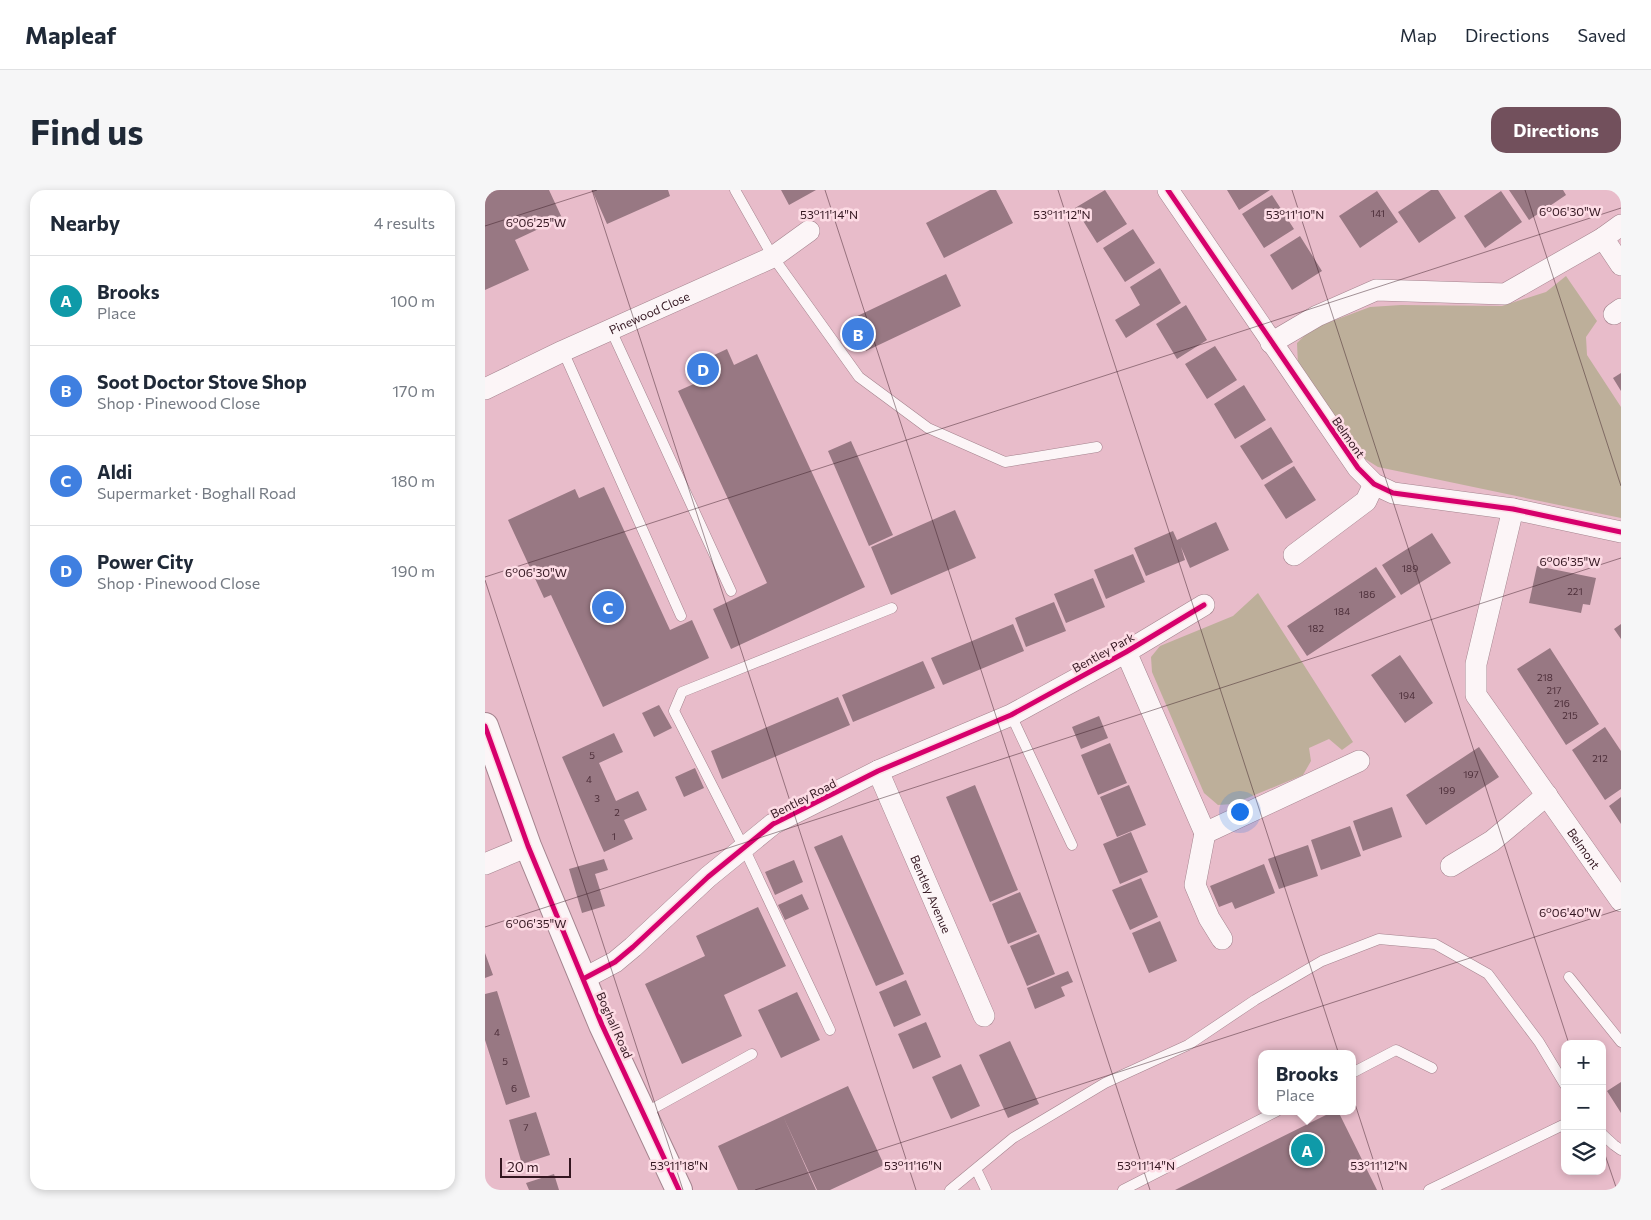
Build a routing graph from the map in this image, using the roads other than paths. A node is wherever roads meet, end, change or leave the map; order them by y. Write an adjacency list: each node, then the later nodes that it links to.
1 (735, 190): 6 (lane)
2 (1168, 190): 9 (street, Belmont)
3 (1621, 225): 5 (street)
4 (809, 231): 6 (street, Pinewood Close)
5 (1603, 238): 7 (street); 9 (street)
6 (773, 257): 8 (street, Pinewood Close); 12 (lane)
7 (1621, 265)
8 (611, 330): 10 (street, Pinewood Close); 17 (lane)
9 (1271, 344): 13 (street, Belmont)
10 (563, 351): 11 (street, Pinewood Close); 20 (lane)
11 (485, 389)
12 (1097, 447)
13 (1374, 484): 14 (street, Belmont); 16 (street)
14 (1513, 509): 15 (street, Belmont); 26 (street, Belmont)
15 (1621, 532)
16 (1294, 555)
17 (731, 591)
18 (1204, 605): 21 (street, Bentley Park)
19 (893, 608): 30 (lane)
20 (681, 616)
21 (1126, 652): 22 (street, Bentley Park); 27 (street, Bentley Park)
22 (1011, 715): 25 (street, Bentley Road); 28 (lane)
23 (485, 726): 29 (street, Boghall Road)
24 (1359, 761): 27 (street)
25 (878, 771): 30 (street, Bentley Road); 37 (street, Bentley Avenue)
26 (1547, 795): 32 (street); 33 (street, Belmont)
27 (1205, 833): 34 (street)
28 (1072, 845)
29 (529, 846): 31 (street); 36 (street, Boghall Road)
30 (744, 848): 36 (street, Bentley Road); 38 (lane)
31 (485, 864)
32 (1451, 866)
33 (1621, 901)
34 (1223, 939)
35 (1569, 977): 39 (lane)
36 (583, 979): 44 (street, Boghall Road)
37 (984, 1016)
38 (830, 1030)
39 (1621, 1042)
40 (752, 1054): 44 (lane)
41 (1433, 1068): 42 (lane)
42 (1356, 1071)
43 (1561, 1078): 49 (lane)
44 (645, 1114): 50 (street, Boghall Road)
45 (1269, 1115): 53 (lane)
46 (1561, 1126): 54 (lane)
47 (1606, 1137): 48 (lane)
48 (1621, 1150)
49 (977, 1170): 51 (lane); 52 (lane)
50 (679, 1190)
51 (950, 1190)
52 (986, 1190)
53 (1123, 1190)
54 (1429, 1190)

